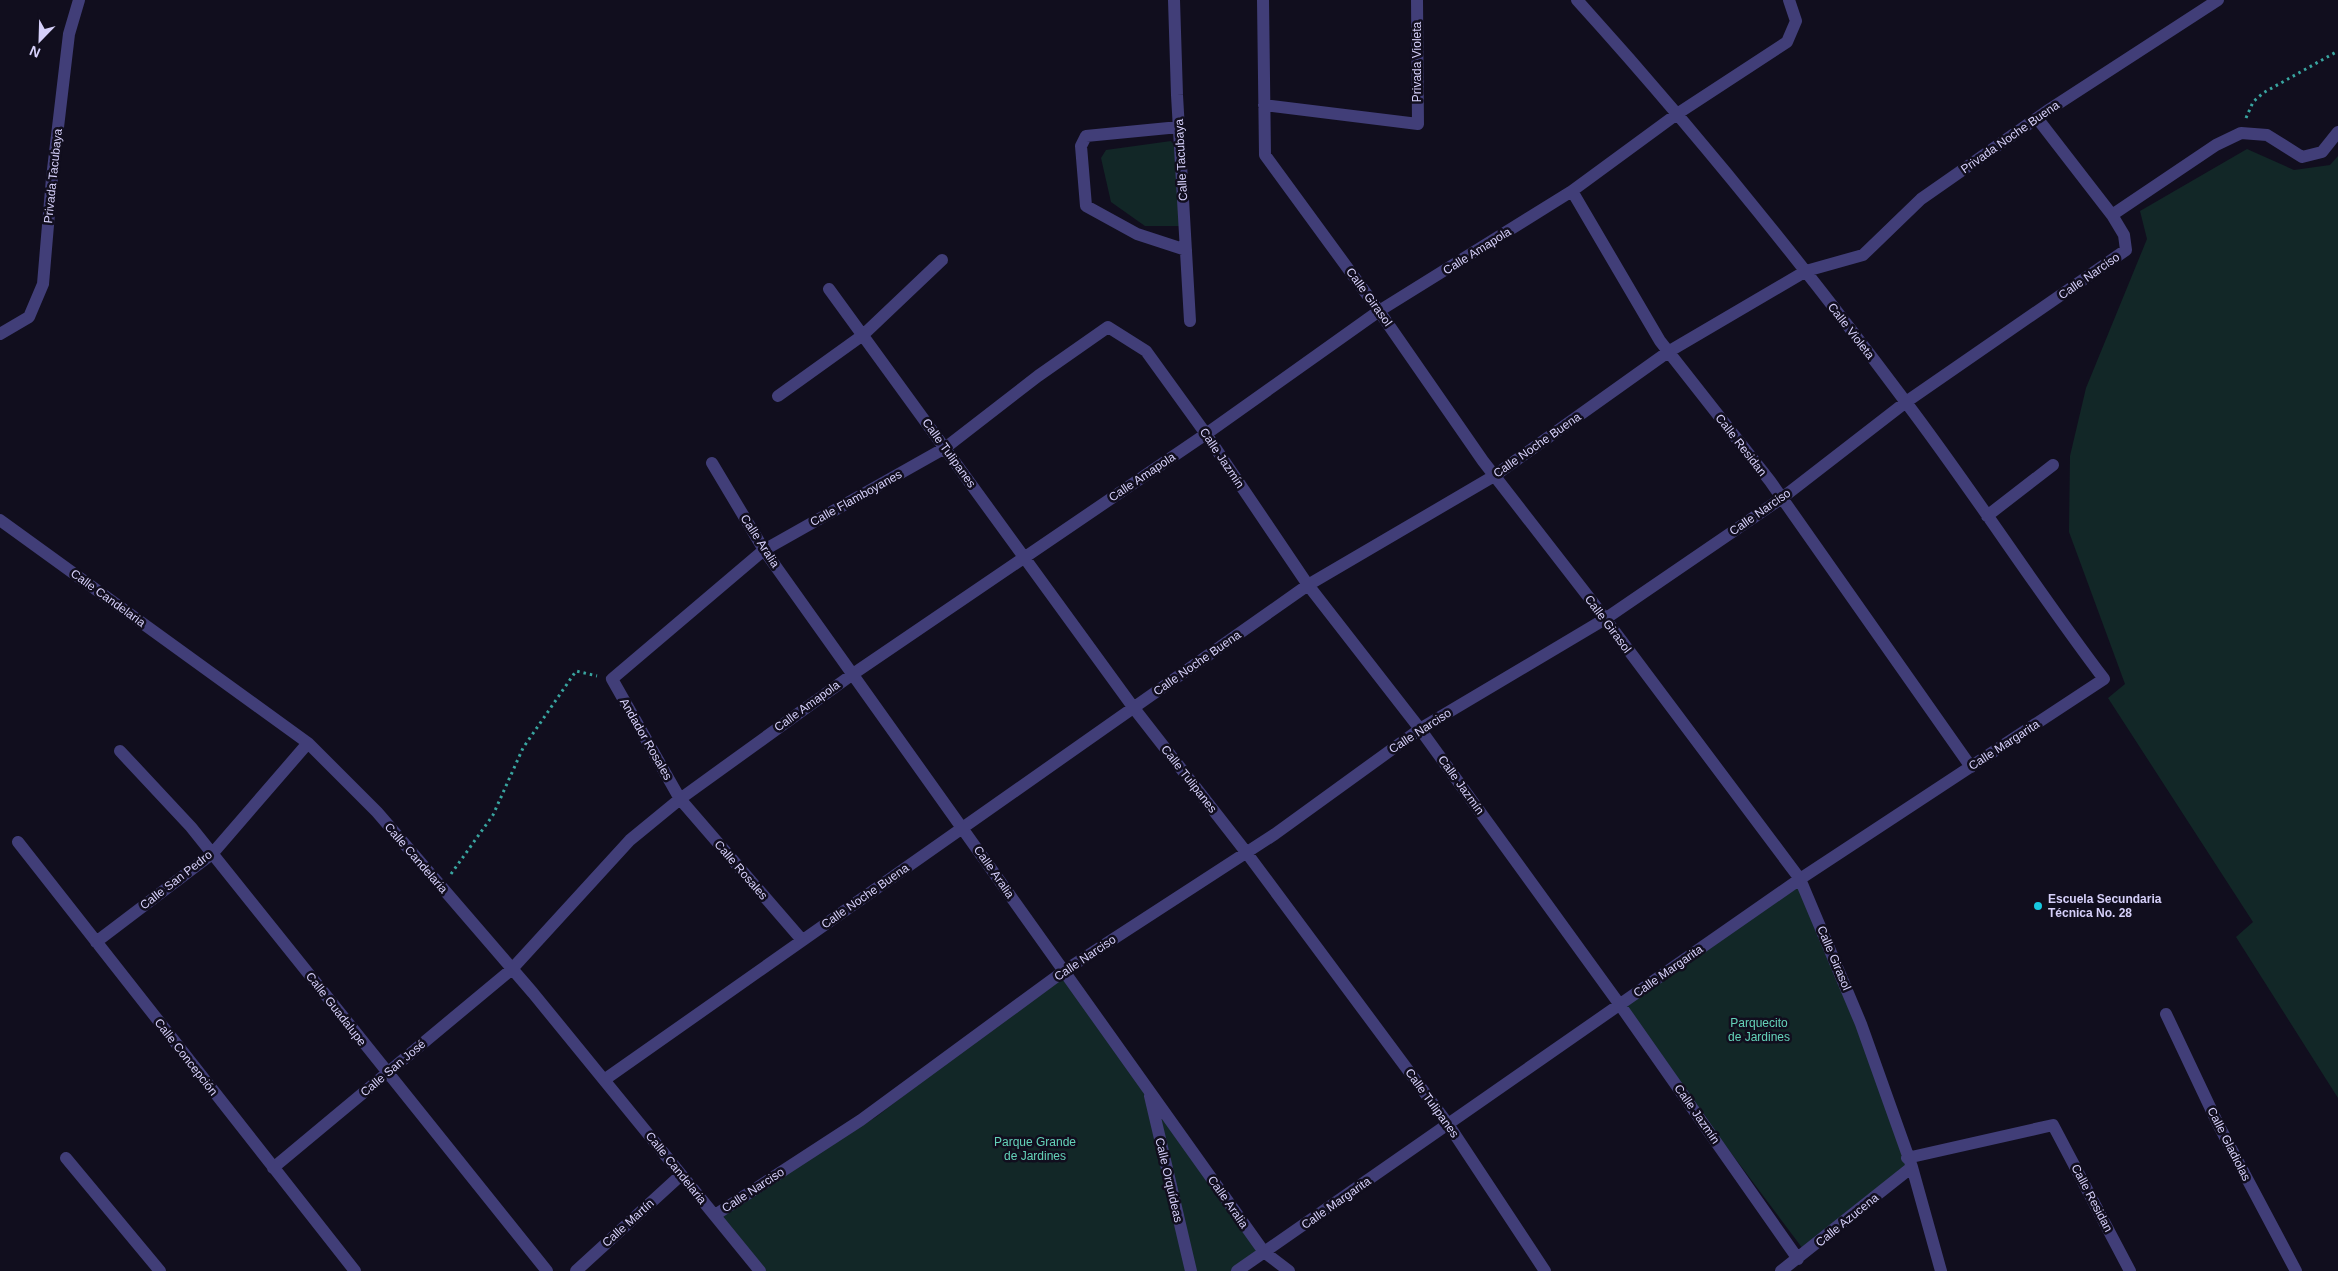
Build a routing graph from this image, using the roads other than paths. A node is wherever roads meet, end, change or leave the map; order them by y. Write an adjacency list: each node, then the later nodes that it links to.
1 (79, 0): 22 (street, Privada Tacubaya)
2 (1174, 0): 11 (street, Calle Tacubaya)
3 (1263, 0): 8 (street, Calle Girasol)
4 (1417, 0): 8 (street, Privada Violeta)
5 (1577, 0): 9 (street, Calle Violeta)
6 (1789, 0): 9 (street, Calle Amapola)
7 (2218, 0): 10 (street, Privada Noche Buena)
8 (1264, 105): 19 (street, Calle Girasol)
9 (1678, 114): 13 (street, Calle Amapola); 17 (street, Calle Violeta)
10 (2037, 118): 14 (street); 17 (street, Privada Noche Buena)
11 (1179, 127): 15 (street, Calle Tacubaya); 15 (street)
12 (2338, 132): 14 (street)
13 (1572, 191): 19 (street, Calle Amapola); 24 (street, Calle Residan)
14 (2112, 214): 26 (street, Calle Narciso)
15 (1186, 250): 20 (street, Calle Tacubaya)
16 (942, 260): 23 (street)
17 (1806, 271): 24 (street, Calle Noche Buena); 26 (street, Calle Violeta)
18 (830, 289): 23 (street, Calle Tulipanes)
19 (1379, 311): 27 (street, Calle Amapola); 31 (street, Calle Girasol)
20 (1190, 320)
21 (1108, 327): 27 (street, Calle Jazmín); 28 (street, Calle Flamboyanes)
22 (0, 334)
23 (863, 336): 25 (street); 28 (street, Calle Tulipanes)
24 (1668, 352): 31 (street, Calle Noche Buena); 32 (street, Calle Residan)
25 (778, 396)
26 (1906, 402): 32 (street, Calle Narciso); 33 (street, Calle Violeta)
27 (1206, 434): 36 (street, Calle Amapola); 37 (street, Calle Jazmín)
28 (945, 448): 35 (street, Calle Flamboyanes); 36 (street, Calle Tulipanes)
29 (712, 463): 35 (street, Calle Aralia)
30 (2053, 465): 33 (street)
31 (1494, 476): 37 (street, Calle Noche Buena); 38 (street, Calle Girasol)
32 (1782, 498): 38 (street, Calle Narciso); 46 (street, Calle Residan)
33 (1987, 516): 40 (street, Calle Violeta)
34 (0, 520): 44 (street, Calle Candelaria)
35 (764, 550): 39 (street, Calle Aralia); 41 (street, Calle Flamboyanes)
36 (1025, 557): 39 (street, Calle Amapola); 42 (street, Calle Tulipanes)
37 (1308, 584): 42 (street, Calle Noche Buena); 43 (street, Calle Jazmín)
38 (1605, 619): 43 (street, Calle Narciso); 52 (street, Calle Girasol)
39 (853, 674): 47 (street, Calle Amapola); 48 (street, Calle Aralia)
40 (2104, 678): 46 (street, Calle Margarita)
41 (612, 679): 47 (street, Andador Rosales)
42 (1133, 707): 48 (street, Calle Noche Buena); 50 (street, Calle Tulipanes)
43 (1420, 729): 50 (street, Calle Narciso); 57 (street, Calle Jazmín)
44 (308, 743): 51 (street, Calle San Pedro); 55 (street, Calle Candelaria)
45 (120, 751): 51 (street, Calle Guadalupe)
46 (1971, 767): 52 (street, Calle Margarita)
47 (680, 799): 53 (street, Calle Rosales); 55 (street, Calle Amapola)
48 (962, 828): 53 (street, Calle Noche Buena); 56 (street, Calle Aralia)
49 (18, 842): 54 (street, Calle Concepción)
50 (1246, 852): 56 (street, Calle Narciso); 62 (street, Calle Tulipanes)
51 (212, 854): 54 (street, Calle San Pedro); 59 (street, Calle Guadalupe)
52 (1800, 879): 57 (street, Calle Margarita); 65 (street, Calle Girasol)
53 (802, 940): 60 (street, Calle Noche Buena)
54 (96, 942): 66 (street, Calle Concepción)
55 (512, 969): 59 (street, Calle San José); 60 (street, Calle Candelaria)
56 (1064, 971): 61 (street, Calle Aralia); 68 (street, Calle Narciso)
57 (1620, 1005): 62 (street, Calle Margarita); 70 (street, Calle Jazmín)
58 (2166, 1014): 83 (street, Calle Gladiolas)
59 (386, 1074): 66 (street, Calle San José); 73 (street, Calle Guadalupe)
60 (604, 1080): 67 (street, Calle Candelaria)
61 (1148, 1089): 69 (street, Calle Aralia); 76 (street, Calle Orquídeas)
62 (1448, 1124): 69 (street, Calle Margarita); 79 (street, Calle Tulipanes)
63 (2053, 1125): 65 (street, Calle Azucena); 82 (street, Calle Residan)
64 (66, 1158): 71 (street)
65 (1910, 1163): 70 (street, Calle Azucena); 81 (street, Calle Girasol)
66 (273, 1168): 72 (street, Calle Concepción)
67 (681, 1174): 68 (street, Calle Candelaria); 74 (street, Calle Martín)
68 (715, 1215): 75 (street, Calle Candelaria)
69 (1264, 1252): 77 (street, Calle Margarita); 78 (street, Calle Aralia)
70 (1798, 1259): 80 (street, Calle Azucena)
71 (160, 1271)
72 (354, 1271)
73 (547, 1271)
74 (576, 1271)
75 (760, 1271)
76 (1191, 1271)
77 (1237, 1271)
78 (1289, 1271)
79 (1545, 1271)
80 (1781, 1271)
81 (1941, 1271)
82 (2130, 1271)
83 (2296, 1271)

